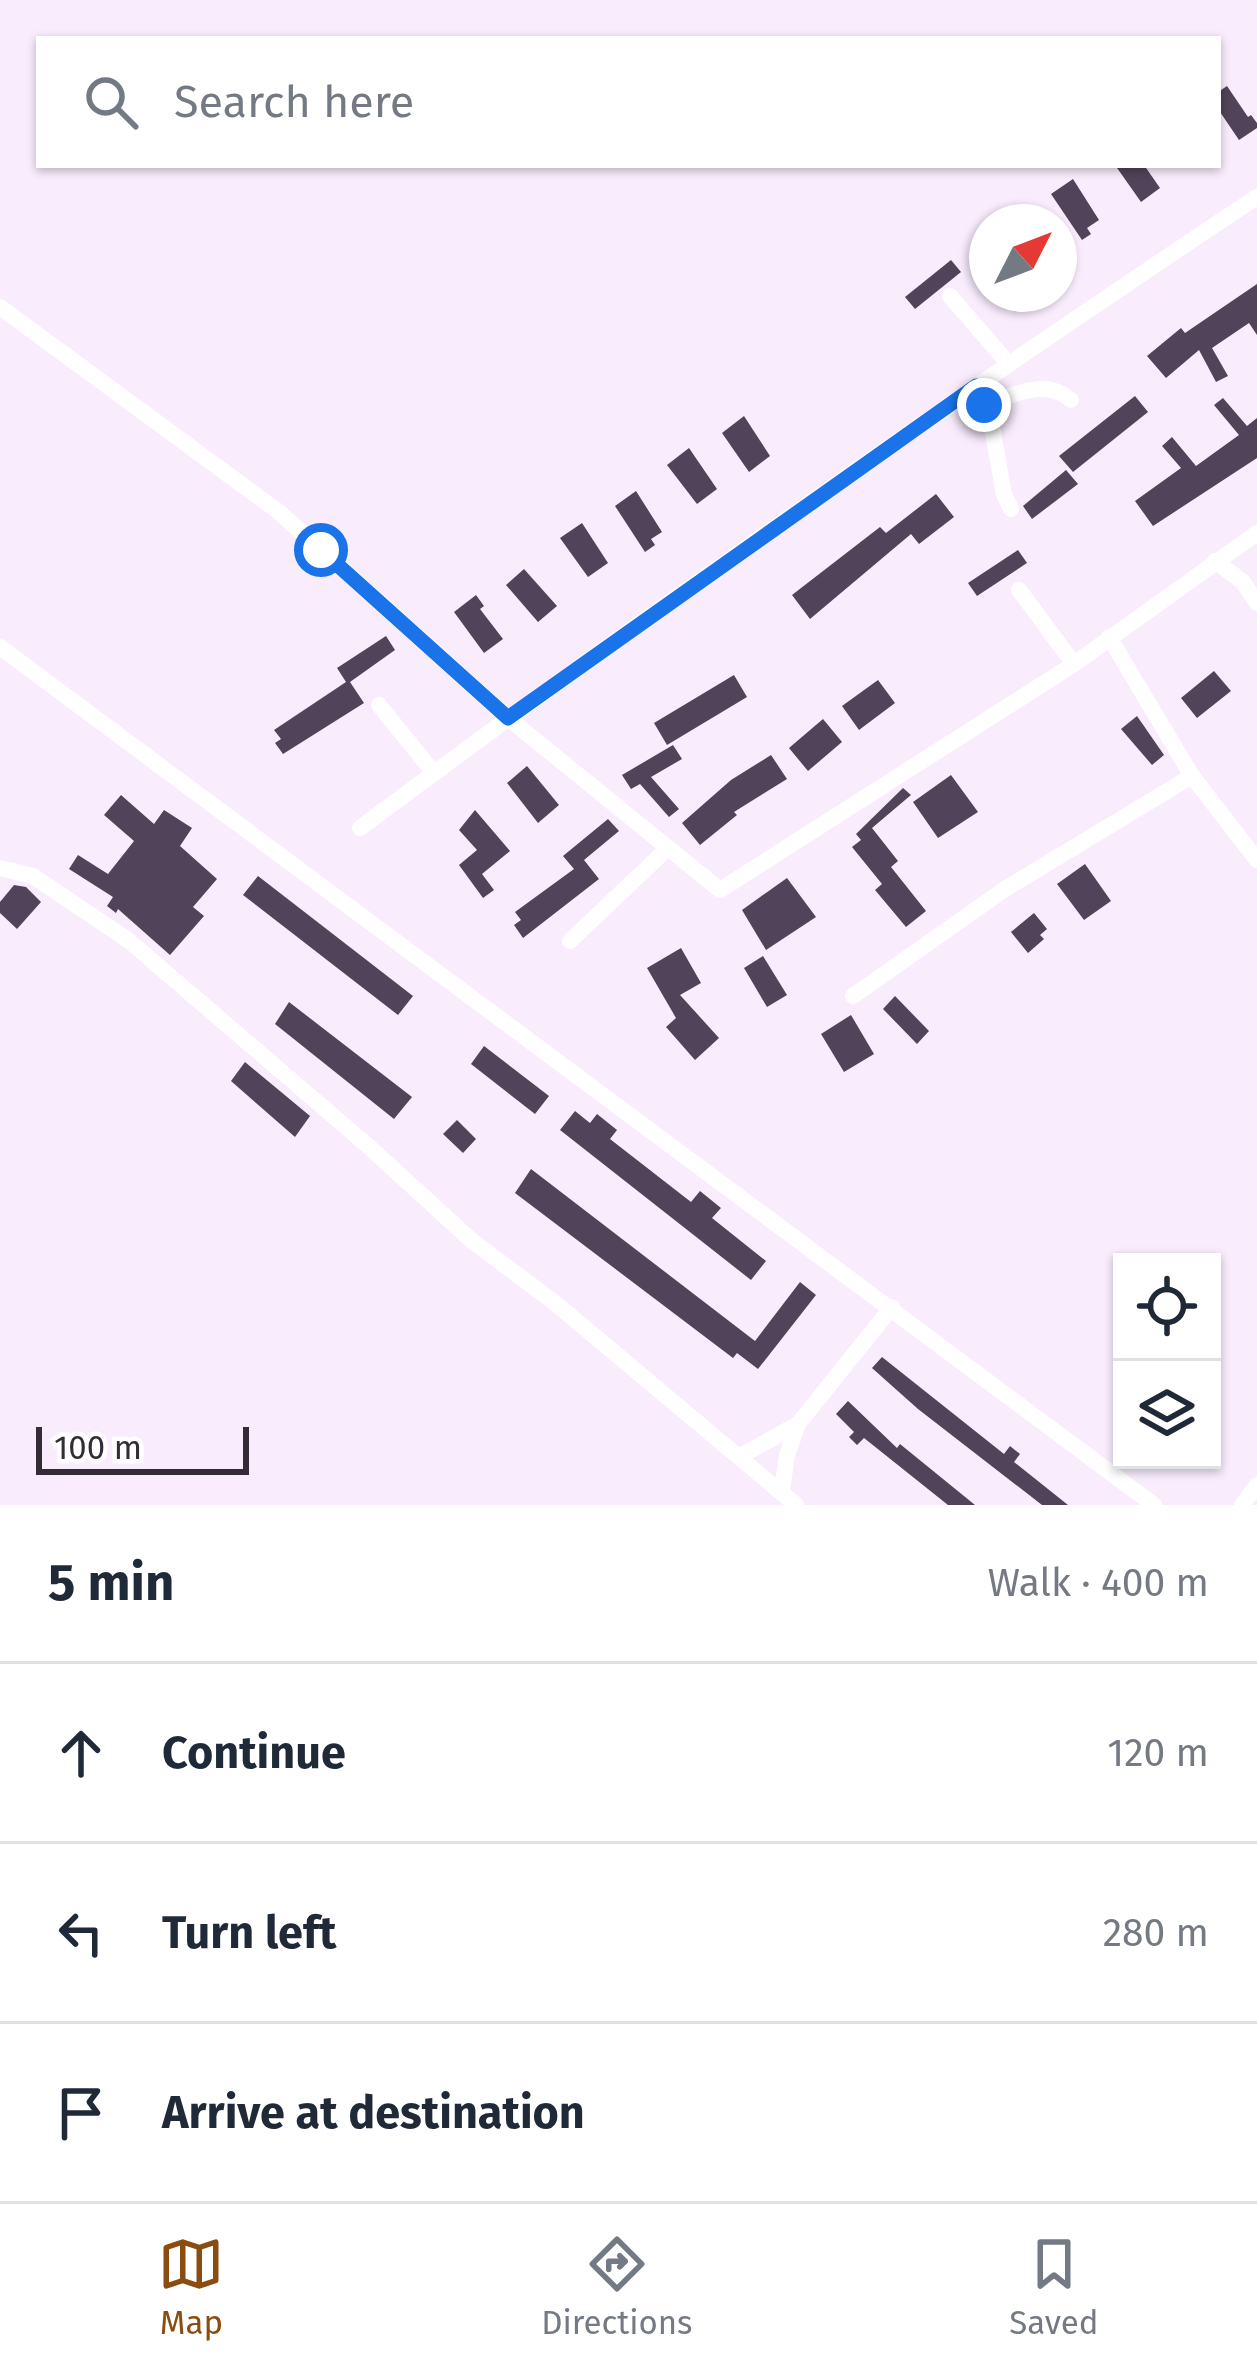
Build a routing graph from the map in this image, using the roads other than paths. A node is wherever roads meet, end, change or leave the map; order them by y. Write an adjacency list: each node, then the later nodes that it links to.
1 (1257, 197): 4 (street)
2 (950, 296): 4 (street)
3 (0, 308): 17 (street)
4 (1008, 364): 5 (street)
5 (976, 386): 7 (street); 17 (street)
6 (1071, 400): 7 (street)
7 (984, 405): 8 (street)
8 (1011, 509)
9 (1257, 533): 10 (street)
10 (1215, 561): 12 (street); 13 (street)
11 (1019, 590): 15 (street)
12 (1257, 603)
13 (1109, 637): 15 (street); 19 (street)
14 (0, 647): 26 (street)
15 (1074, 664): 21 (street)
16 (379, 705): 18 (street)
17 (508, 718): 18 (street); 21 (street)
18 (434, 773): 20 (street)
19 (1192, 776): 22 (street); 25 (street)
20 (360, 828)
21 (668, 848): 24 (street)
22 (1257, 860)
23 (0, 868): 28 (street)
24 (570, 941)
25 (853, 996)
26 (892, 1307): 27 (street); 32 (street)
27 (798, 1424): 28 (street); 30 (street)
28 (740, 1456): 30 (street)
29 (1257, 1485): 33 (street)
30 (782, 1490): 31 (street)
31 (796, 1505)
32 (1154, 1505)
33 (1242, 1505)

